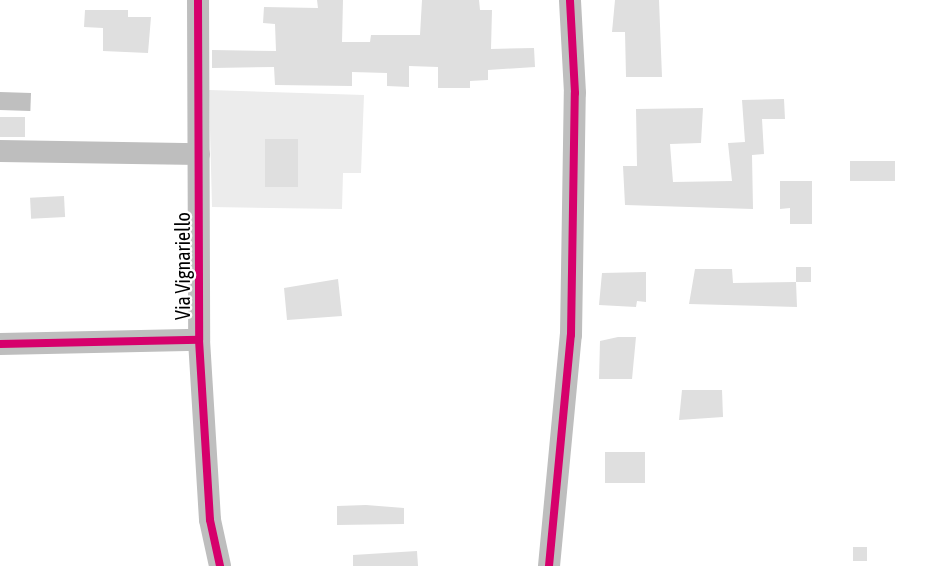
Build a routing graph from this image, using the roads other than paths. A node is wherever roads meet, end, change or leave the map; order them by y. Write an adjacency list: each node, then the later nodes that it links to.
1 (198, 0): 4 (street, Via Vignariello)
2 (570, 0): 8 (street)
3 (0, 151): 4 (street)
4 (199, 154): 5 (street, Via Vignariello)
5 (199, 340): 6 (street); 7 (street, Via Vignariello)
6 (0, 344)
7 (220, 566)
8 (549, 566)

